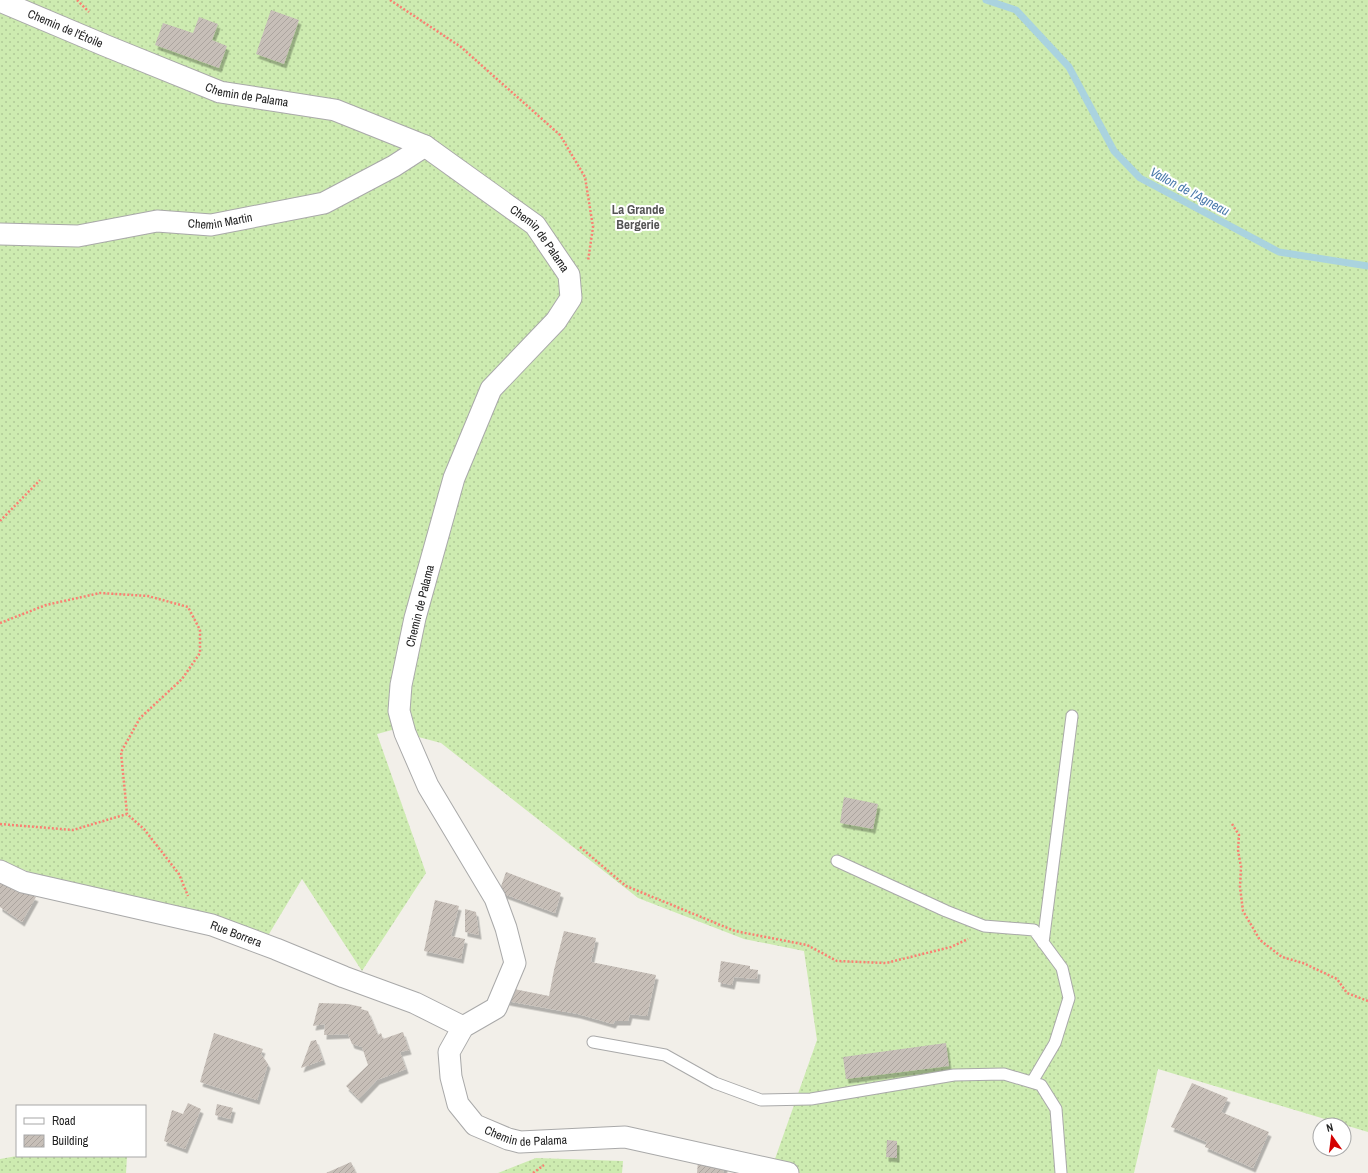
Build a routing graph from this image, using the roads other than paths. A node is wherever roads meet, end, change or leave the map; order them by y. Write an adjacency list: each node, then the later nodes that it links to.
1 (0, 1): 2 (street, Chemin de l'Étoile)
2 (109, 47): 3 (street, Chemin de Palama)
3 (425, 146): 4 (street, Chemin Martin); 9 (street, Chemin de Palama)
4 (0, 234)
5 (1072, 716): 8 (lane)
6 (838, 861): 8 (lane)
7 (0, 871): 9 (street, Rue Borrera)
8 (1043, 942): 11 (lane)
9 (462, 1027): 12 (street, Chemin de Palama)
10 (593, 1042): 11 (lane)
11 (1032, 1082): 13 (lane)
12 (788, 1173)
13 (1061, 1173)

